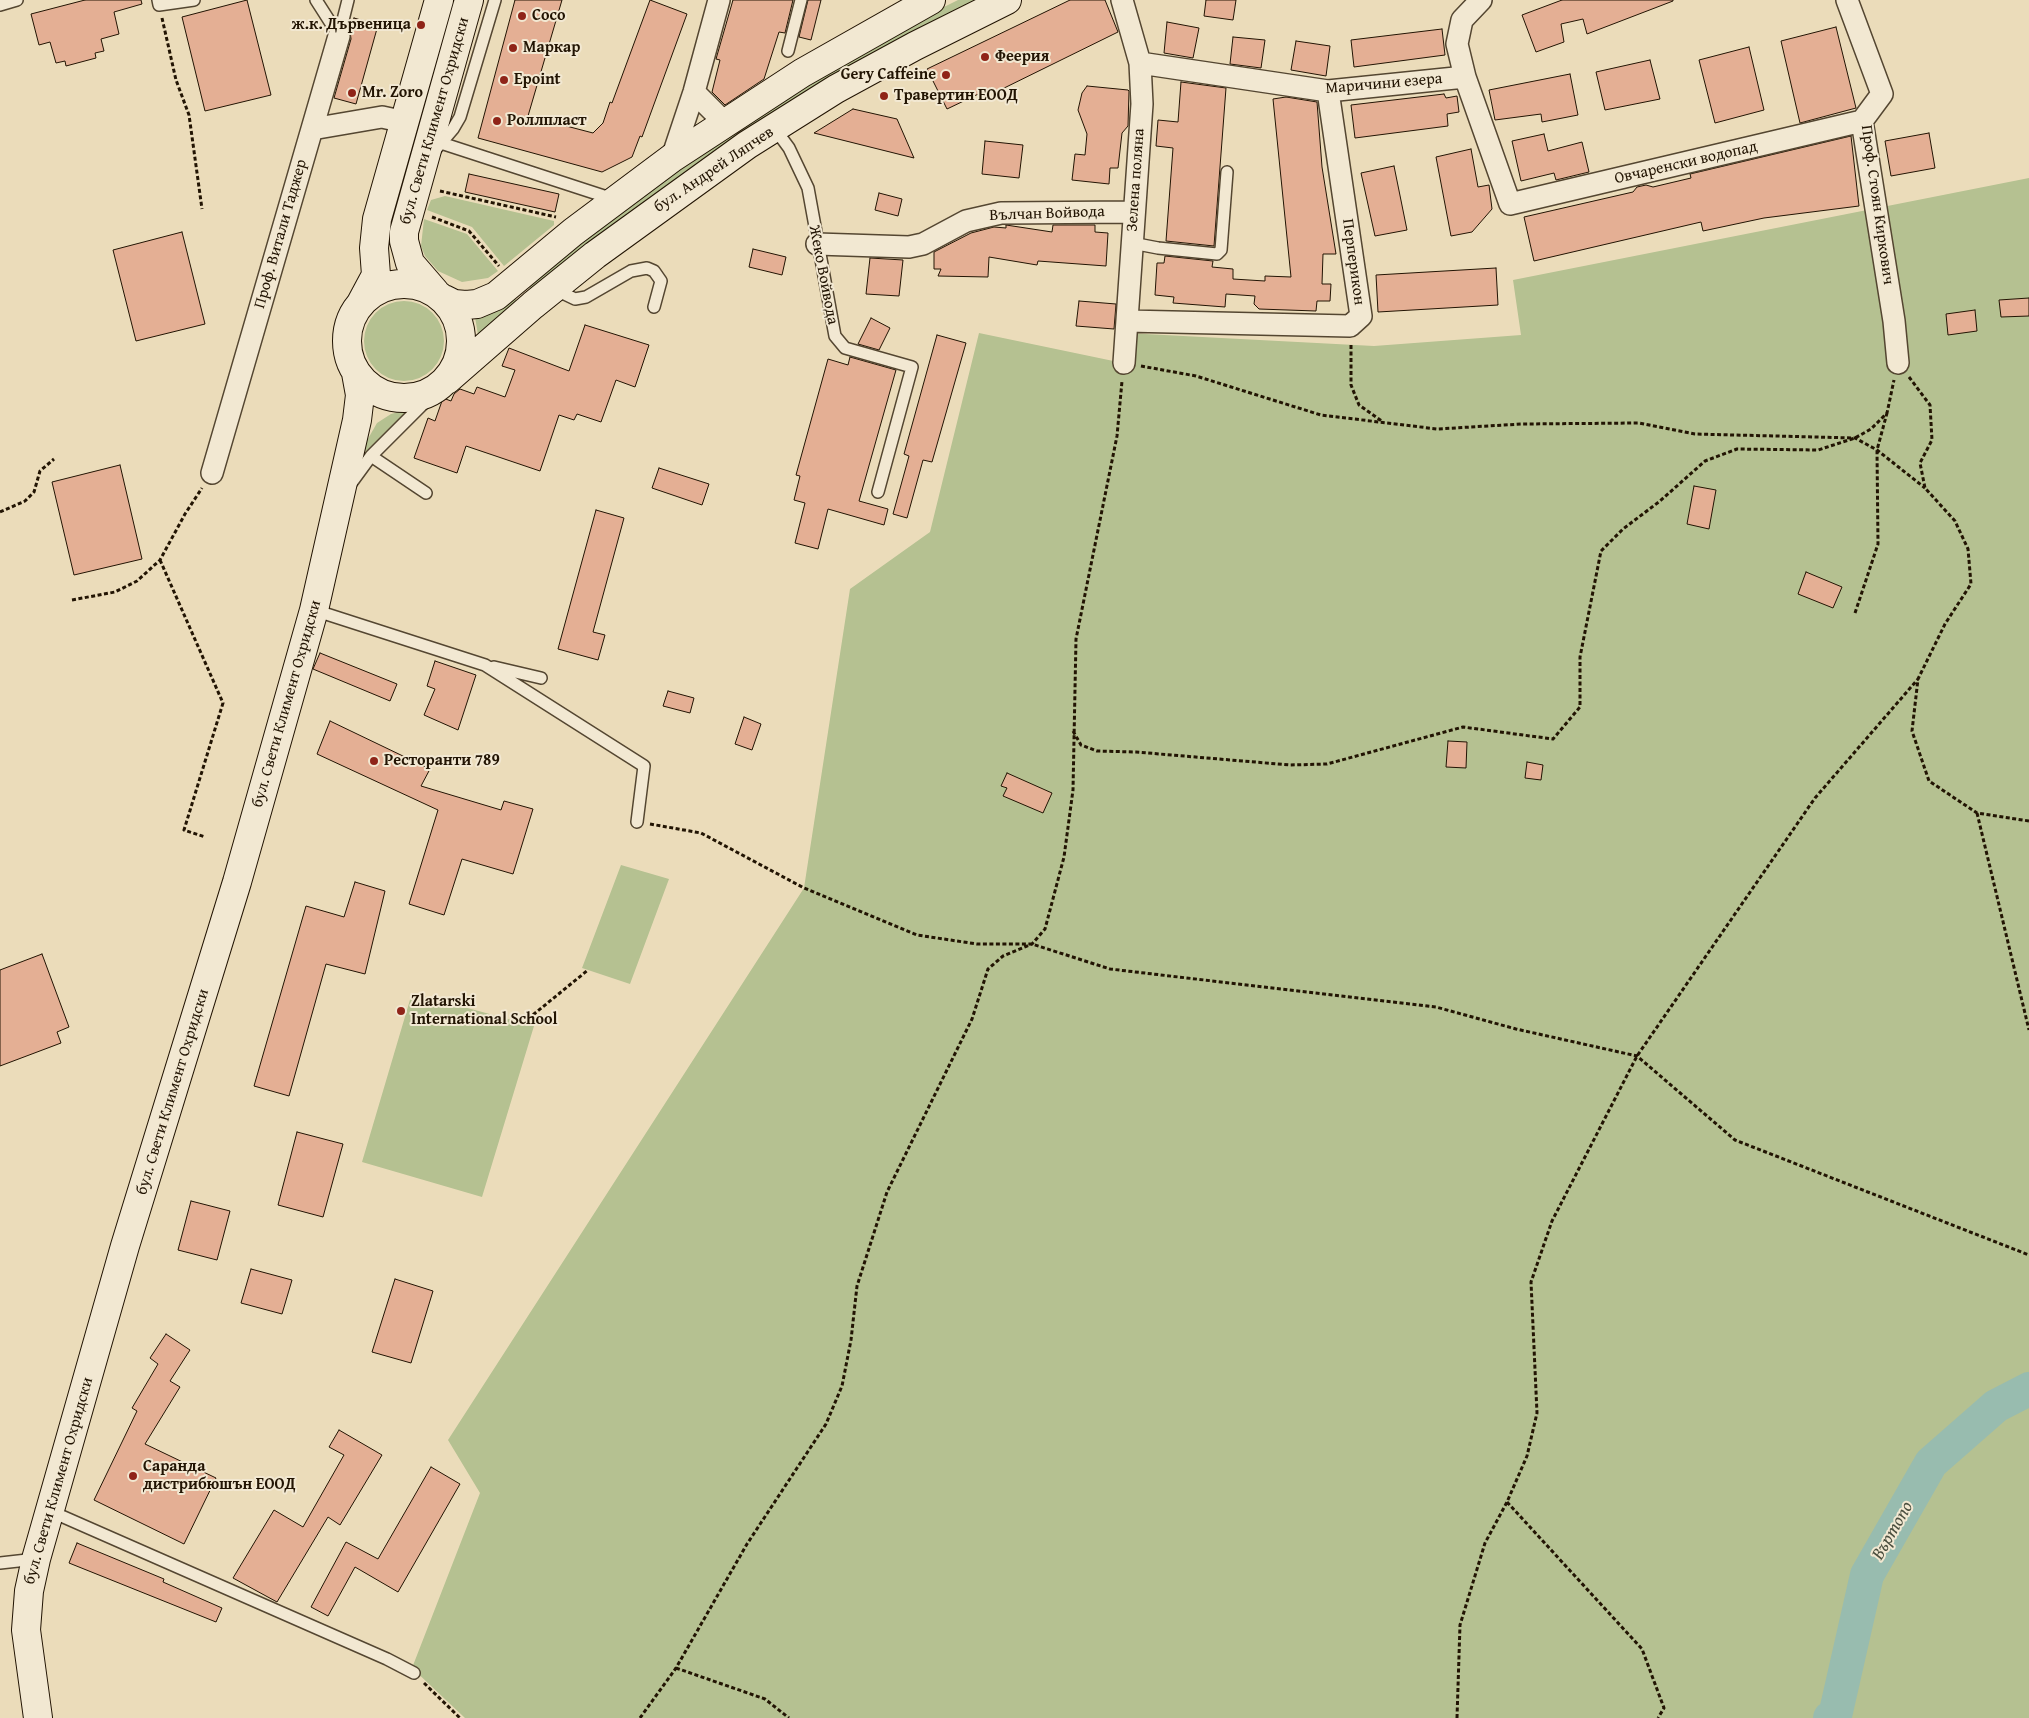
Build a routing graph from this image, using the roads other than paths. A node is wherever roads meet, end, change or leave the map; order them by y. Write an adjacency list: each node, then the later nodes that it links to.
1 (17, 0): 16 (lane)
2 (194, 0): 15 (lane)
3 (316, 0): 17 (lane)
4 (348, 0): 17 (lane)
5 (440, 0): 23 (main road, бул. Свети Климент Охридски)
6 (469, 0): 30 (main road, бул. Свети Климент Охридски)
7 (495, 0): 28 (lane)
8 (719, 0): 22 (street)
9 (801, 0): 18 (lane)
10 (930, 0): 25 (main road, бул. Андрей Ляпчев)
11 (1007, 0): 27 (main road, бул. Андрей Ляпчев)
12 (1122, 0): 19 (street, Зелена поляна)
13 (1481, 0): 20 (street)
14 (1847, 0): 24 (street, Проф. Стоян Киркович)
15 (159, 3)
16 (0, 5)
17 (338, 36): 26 (street, Проф. Витали Таджер)
18 (788, 52)
19 (1140, 63): 21 (street, Маричини езера); 34 (street, Зелена поляна)
20 (1465, 77): 21 (street, Маричини езера); 33 (street, Маричини езера)
21 (1328, 91): 41 (street, Перперикон)
22 (694, 92): 25 (street); 29 (street)
23 (405, 122): 26 (street); 39 (main road, бул. Свети Климент Охридски)
24 (1862, 122): 33 (street, Овчаренски водопад); 42 (street, Проф. Стоян Киркович)
25 (725, 123): 29 (main road, бул. Андрей Ляпчев)
26 (312, 129): 48 (street, Проф. Витали Таджер)
27 (775, 129): 36 (lane, Жеко Войвода); 37 (main road, бул. Андрей Ляпчев)
28 (441, 143): 30 (lane); 32 (lane)
29 (672, 158): 32 (main road, бул. Андрей Ляпчев)
30 (420, 172): 38 (main road, бул. Свети Климент Охридски)
31 (1227, 172): 35 (lane)
32 (616, 200): 38 (main road, бул. Андрей Ляпчев)
33 (1510, 204)
34 (1134, 212): 35 (street, Зелена поляна); 36 (street, Вълчан Войвода)
35 (1132, 243): 41 (street, Зелена поляна)
36 (817, 244): 49 (lane, Жеко Войвода)
37 (554, 289): 40 (lane); 45 (main road, бул. Андрей Ляпчев)
38 (439, 296): 39 (main road); 45 (main road)
39 (361, 303): 44 (main road)
40 (654, 307)
41 (1126, 321): 43 (street, Зелена поляна)
42 (1898, 362)
43 (1124, 363)
44 (356, 373): 45 (main road); 47 (main road, бул. Свети Климент Охридски)
45 (430, 389): 46 (lane); 47 (main road, бул. Свети Климент Охридски)
46 (371, 456): 50 (lane); 51 (lane)
47 (347, 470): 51 (main road, бул. Свети Климент Охридски)
48 (212, 473)
49 (878, 492)
50 (426, 493)
51 (336, 512): 52 (main road, бул. Свети Климент Охридски)
52 (314, 610): 53 (lane); 56 (main road, бул. Свети Климент Охридски)
53 (485, 665): 54 (lane); 55 (lane)
54 (541, 678)
55 (637, 822)
56 (50, 1511): 57 (main road, бул. Свети Климент Охридски); 59 (lane)
57 (36, 1559): 58 (lane); 60 (main road, бул. Свети Климент Охридски)
58 (0, 1563)
59 (414, 1673)
60 (38, 1718)

